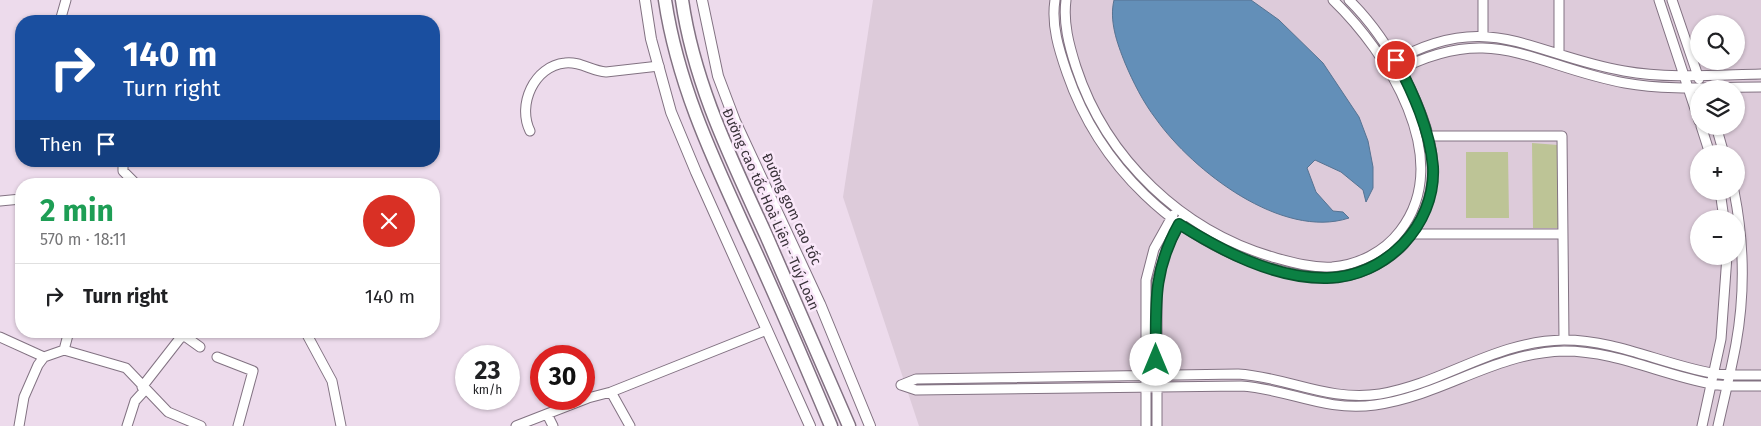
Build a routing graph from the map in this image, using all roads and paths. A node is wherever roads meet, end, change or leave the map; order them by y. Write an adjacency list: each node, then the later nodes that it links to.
1 (66, 0): 14 (street)
2 (646, 0): 18 (main road)
3 (665, 0): 78 (highway)
4 (682, 0): 79 (highway, Đường cao tốc Hoà Liên - Tuý Loan)
5 (702, 0): 80 (main road, Đường gom cao tốc)
6 (1055, 0): 30 (street)
7 (1066, 0): 29 (street)
8 (1333, 0): 19 (street)
9 (1349, 0): 17 (street)
10 (1483, 0): 15 (street)
11 (1559, 0): 16 (street)
12 (1659, 0): 20 (street)
13 (1672, 0): 22 (street)
14 (62, 15)
15 (1484, 36): 16 (street); 17 (street)
16 (1559, 54): 20 (street)
17 (1398, 65): 19 (street); 24 (street); 32 (street)
18 (659, 66): 31 (street); 45 (main road)
19 (1388, 70): 39 (street)
20 (1683, 74): 22 (street); 24 (street)
21 (1761, 74): 22 (street)
22 (1697, 75): 23 (street)
23 (1699, 80)
24 (1687, 87): 25 (street); 28 (street)
25 (1690, 87)
26 (1745, 87): 27 (street)
27 (1761, 87)
28 (1690, 96)
29 (1089, 100): 30 (street); 38 (street)
30 (1079, 104): 40 (street)
31 (530, 131)
32 (1427, 136): 42 (street); 43 (street)
33 (123, 167): 34 (street)
34 (130, 178)
35 (15, 200): 37 (street)
36 (1735, 200): 57 (street)
37 (0, 201)
38 (1177, 209): 39 (street); 40 (street)
39 (1185, 215): 41 (street)
40 (1170, 218): 41 (street); 59 (street)
41 (1179, 224): 42 (street); 60 (street)
42 (1412, 234): 43 (street)
43 (1563, 234): 51 (street)
44 (1726, 265): 56 (street)
45 (767, 330): 67 (street); 77 (main road)
46 (0, 336): 54 (street)
47 (67, 338): 53 (street)
48 (180, 338): 66 (street)
49 (187, 338): 52 (street)
50 (309, 338): 73 (street)
51 (1564, 340): 56 (street); 60 (street)
52 (200, 347)
53 (64, 350): 54 (street); 66 (street)
54 (44, 357): 69 (street)
55 (217, 357): 72 (street)
56 (1714, 373): 57 (street); 61 (street)
57 (1729, 375): 58 (street); 62 (street)
58 (1761, 375)
59 (1146, 376): 60 (street); 64 (street); 64 (street)
60 (1156, 376): 65 (street)
61 (1711, 384): 62 (street); 65 (street); 83 (street)
62 (1727, 386): 63 (street); 84 (street)
63 (1761, 386)
64 (1146, 387): 65 (street); 81 (street)
65 (1156, 387): 82 (street)
66 (144, 388): 70 (street); 71 (street)
67 (611, 392): 68 (street); 76 (street)
68 (547, 414): 74 (street); 75 (street)
69 (19, 426)
70 (127, 426)
71 (201, 426)
72 (238, 426)
73 (341, 426)
74 (516, 426)
75 (553, 426)
76 (630, 426)
77 (810, 426)
78 (831, 426)
79 (849, 426)
80 (870, 426)
81 (1146, 426)
82 (1157, 426)
83 (1702, 426)
84 (1718, 426)

